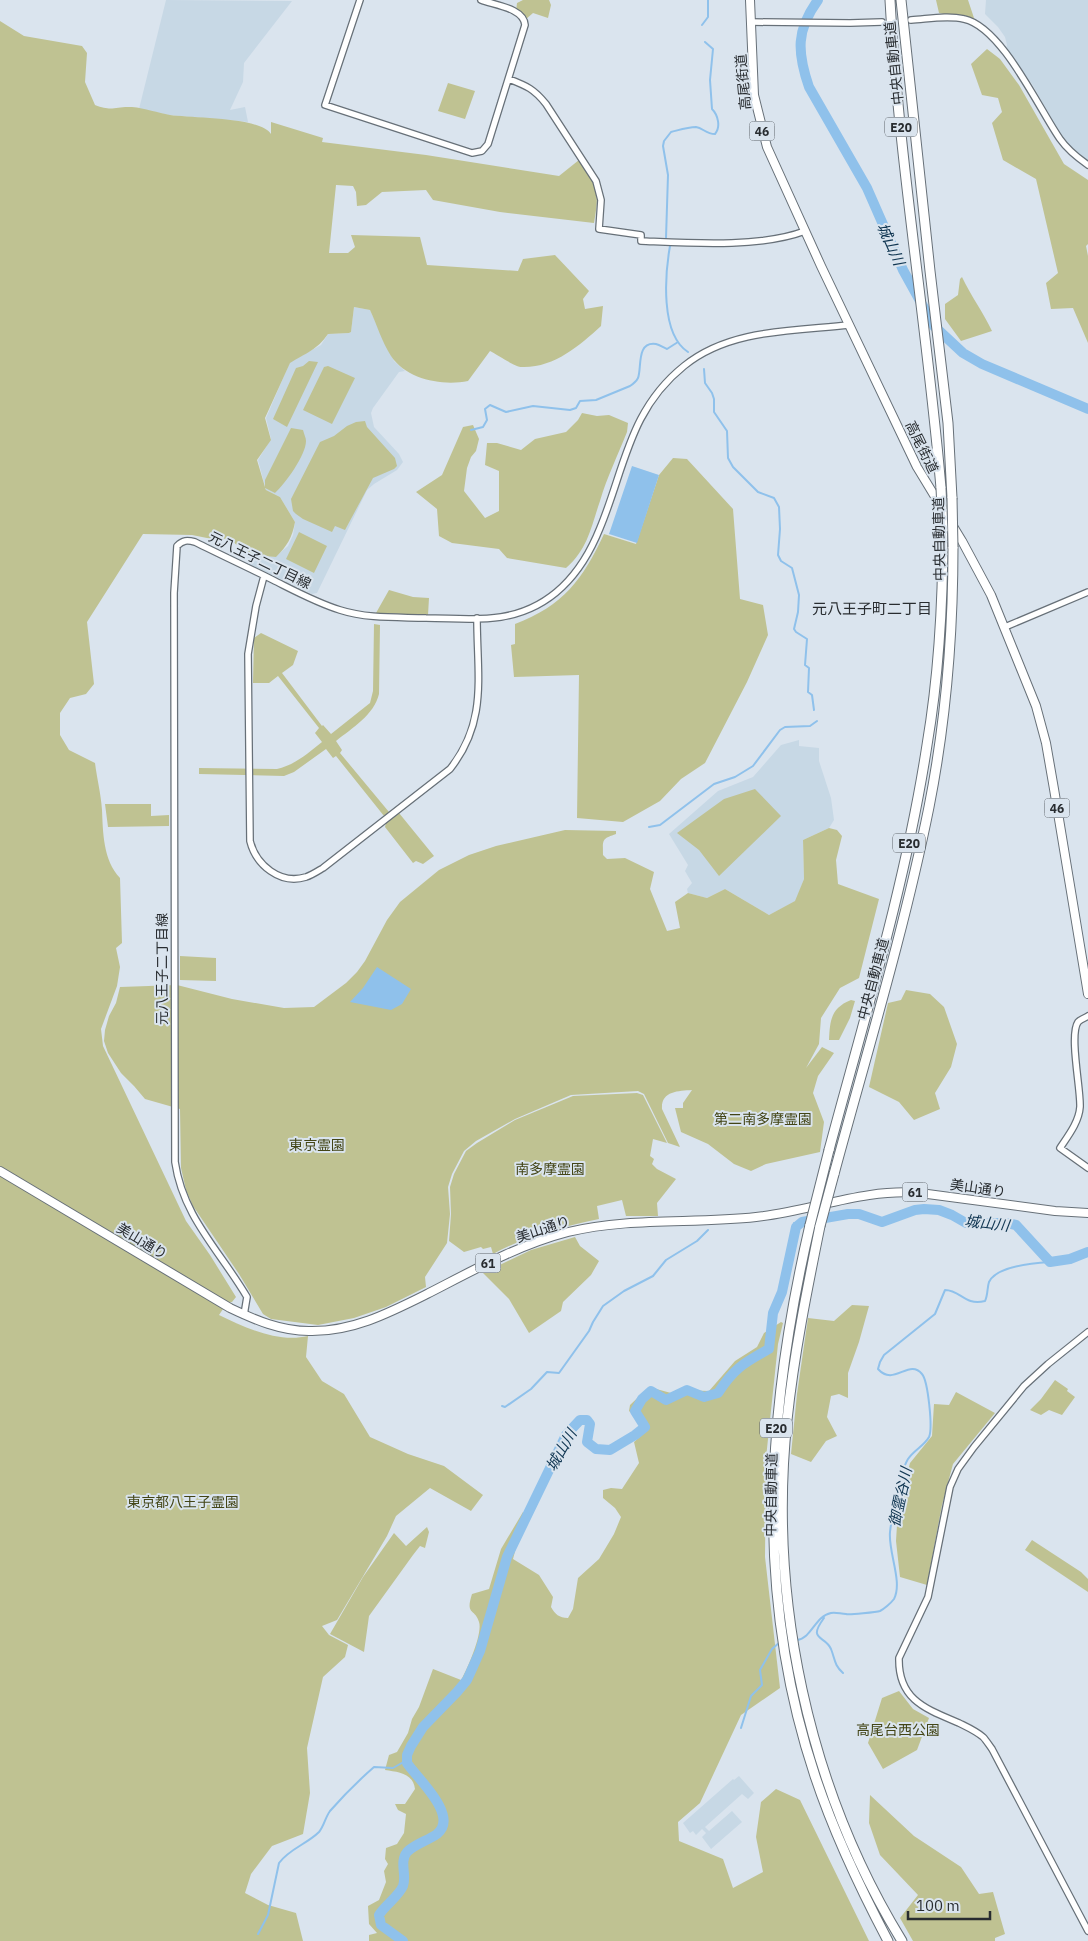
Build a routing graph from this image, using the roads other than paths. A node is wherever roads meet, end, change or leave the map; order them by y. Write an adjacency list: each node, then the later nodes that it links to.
1 (360, 0): 9 (street)
2 (481, 0): 9 (street)
3 (750, 0): 7 (main road, 高尾街道 / 46)
4 (890, 0): 25 (highway, 中央自動車道 / E20, bridge)
5 (901, 0): 26 (highway, 中央自動車道 / E20, bridge)
6 (911, 20): 10 (street)
7 (751, 22): 8 (street); 11 (main road, 高尾街道 / 46)
8 (882, 22)
9 (509, 80): 11 (street)
10 (1088, 165)
11 (805, 231): 12 (main road, 高尾街道 / 46)
12 (849, 325): 15 (street, 元八王子二丁目線); 16 (main road, 高尾街道 / 46)
13 (264, 576): 15 (street, 元八王子二丁目線); 15 (street); 22 (street, 元八王子二丁目線)
14 (1088, 592): 16 (street)
15 (477, 618)
16 (1005, 627): 17 (main road, 高尾街道 / 46)
17 (1088, 994)
18 (1088, 1016): 19 (street)
19 (1088, 1168)
20 (0, 1171): 22 (main road, 美山通り / 61)
21 (1088, 1213): 22 (main road, 美山通り / 61)
22 (244, 1314)
23 (1088, 1332): 24 (street)
24 (1088, 1931)
25 (888, 1941)
26 (902, 1941)

